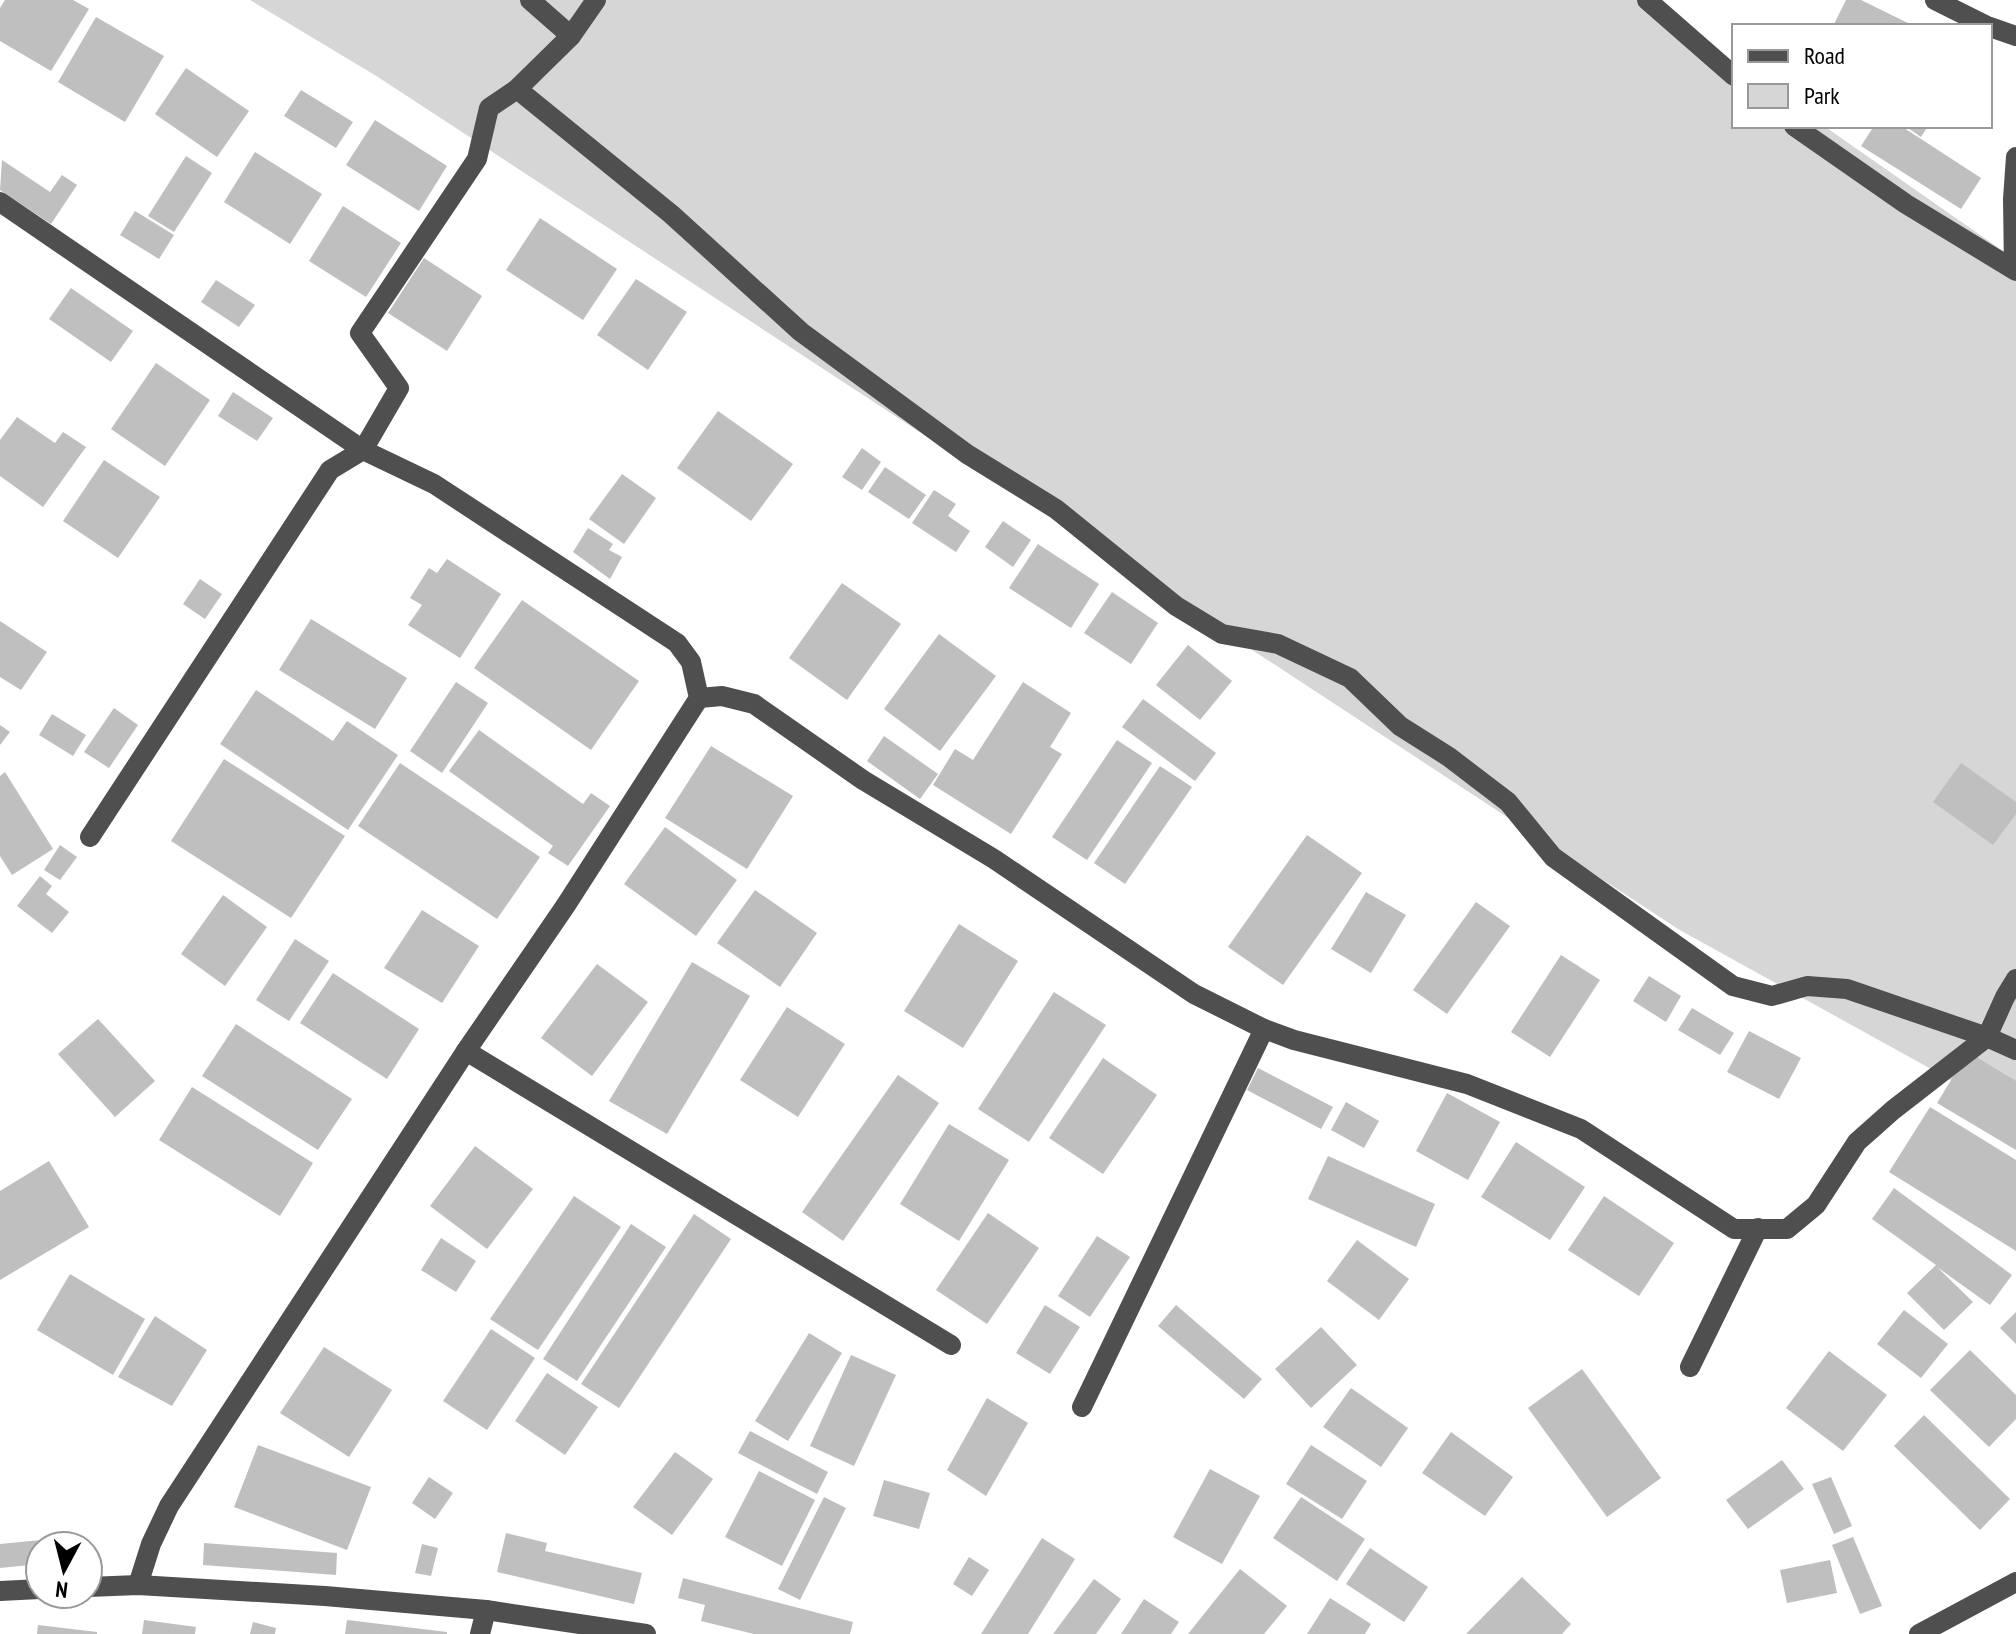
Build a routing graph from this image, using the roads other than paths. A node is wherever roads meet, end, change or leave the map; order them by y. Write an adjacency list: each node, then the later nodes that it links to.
1 (530, 0): 7 (street)
2 (596, 0): 7 (street)
3 (1647, 0): 9 (street)
4 (1935, 0): 5 (street)
5 (1982, 24)
6 (1992, 28): 8 (street)
7 (571, 36): 10 (street)
8 (2016, 36)
9 (1732, 74)
10 (517, 89): 15 (street); 20 (street)
11 (1797, 128): 14 (street)
12 (2016, 157): 14 (street)
13 (0, 202): 15 (street)
14 (2015, 270)
15 (363, 450): 16 (street); 17 (street)
16 (699, 698): 19 (street); 22 (street)
17 (90, 837)
18 (2016, 979): 20 (street)
19 (1264, 1029): 23 (street); 26 (street)
20 (1987, 1037): 21 (street); 23 (street)
21 (2016, 1050)
22 (466, 1051): 24 (street); 28 (street)
23 (1758, 1228): 25 (street)
24 (951, 1345)
25 (1690, 1367)
26 (1082, 1407)
27 (2016, 1582): 35 (street)
28 (138, 1585): 29 (street); 32 (street)
29 (104, 1586)
30 (24, 1590): 31 (street)
31 (0, 1591)
32 (486, 1610): 33 (street); 34 (street)
33 (480, 1634)
34 (646, 1634)
35 (1919, 1634)

